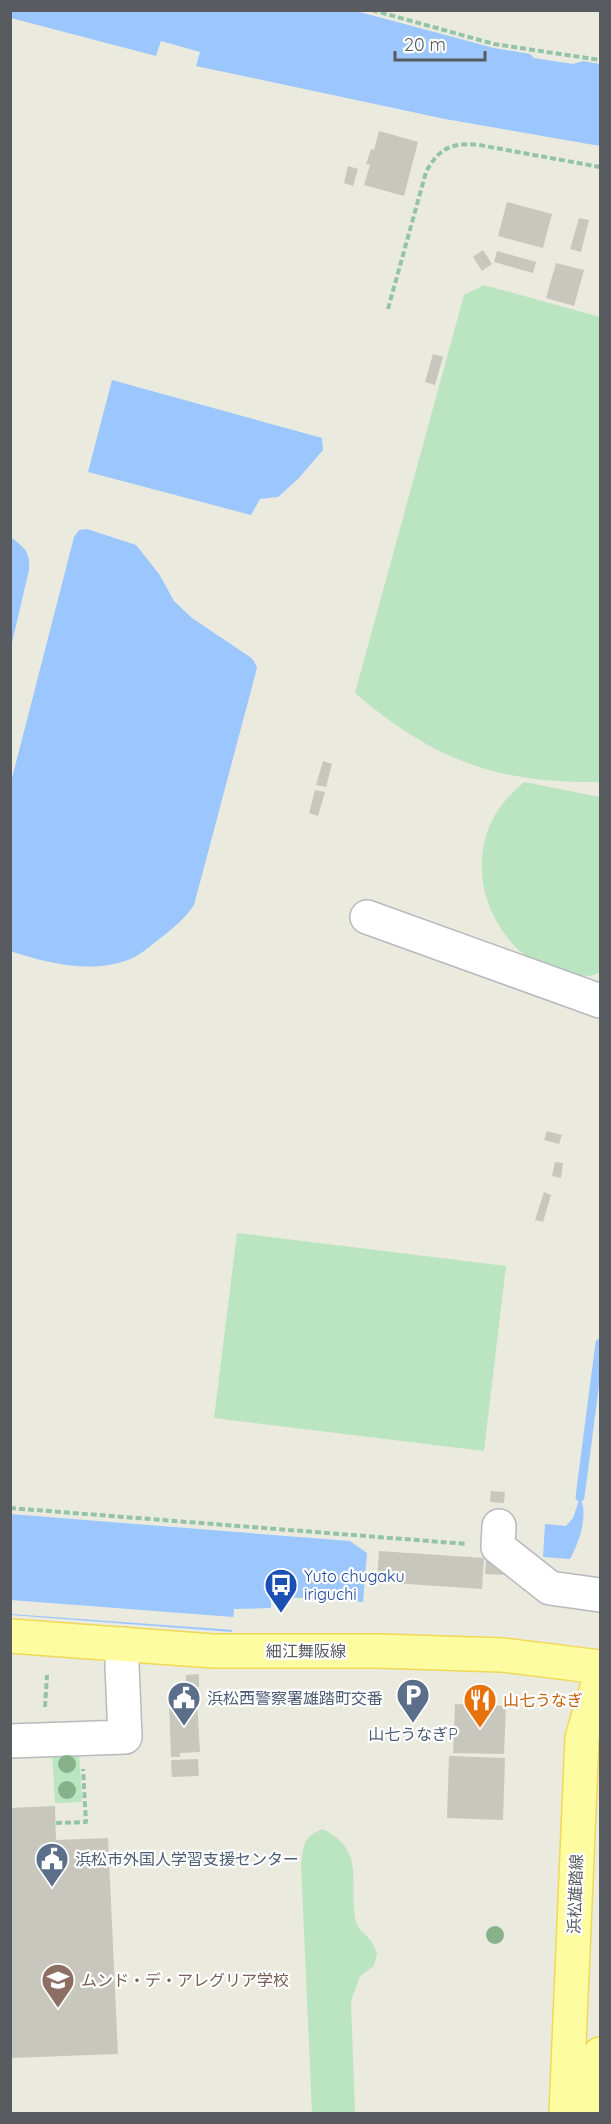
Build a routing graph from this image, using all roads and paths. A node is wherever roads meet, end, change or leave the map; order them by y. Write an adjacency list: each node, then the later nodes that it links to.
1 (372, 10): 2 (path)
2 (600, 60)
3 (600, 167): 4 (path)
4 (388, 309)
5 (367, 916): 6 (lane)
6 (600, 1001)
7 (10, 1508): 8 (path)
8 (498, 1536): 9 (lane)
9 (600, 1595)
10 (10, 1635): 11 (main road, 細江舞阪線)
11 (123, 1644): 12 (main road, 細江舞阪線); 14 (lane)
12 (600, 1667)
13 (600, 1677): 18 (main road, 浜松雄踏線)
14 (10, 1741)
15 (86, 1822): 16 (path)
16 (56, 1823)
17 (600, 2054): 19 (main road)
18 (566, 2114)
19 (598, 2114)

